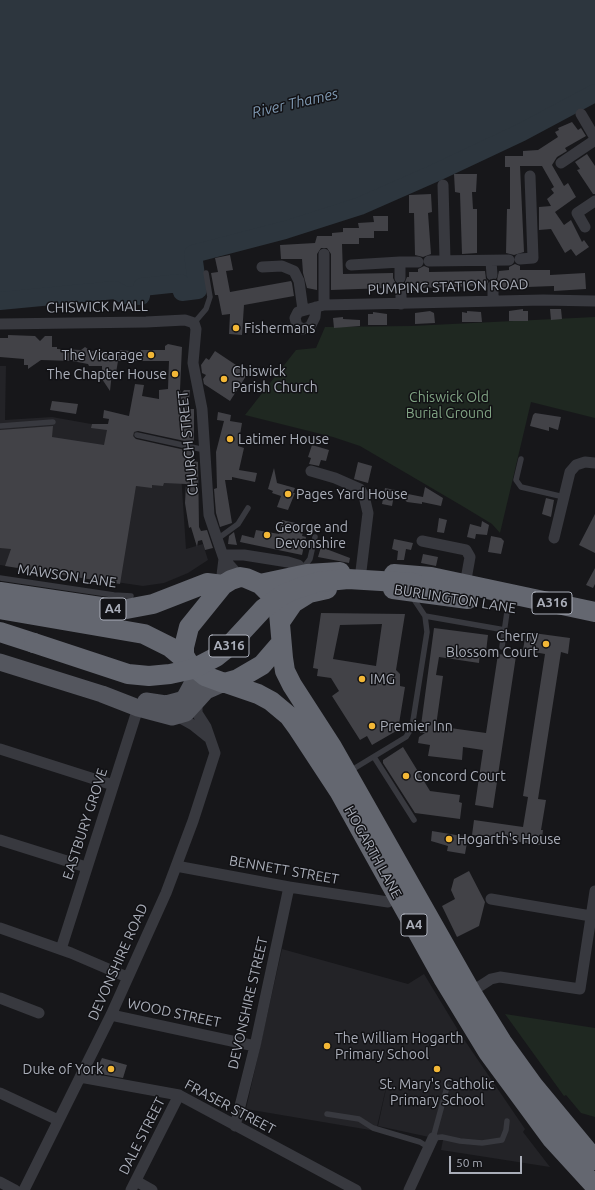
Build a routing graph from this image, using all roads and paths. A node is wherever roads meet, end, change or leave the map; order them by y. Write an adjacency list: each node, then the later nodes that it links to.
1 (581, 114): 2 (street)
2 (595, 139): 3 (street)
3 (561, 163)
4 (530, 176): 10 (street)
5 (443, 185): 9 (street)
6 (595, 201): 7 (street)
7 (585, 227)
8 (324, 254): 18 (street)
9 (445, 260): 10 (street); 11 (street)
10 (491, 261): 15 (street)
11 (400, 262): 12 (street); 17 (street)
12 (351, 265)
13 (262, 267): 19 (street)
14 (206, 273): 20 (lane)
15 (493, 301): 16 (street, PUMPING STATION ROAD); 17 (street, PUMPING STATION ROAD)
16 (595, 301)
17 (401, 304): 18 (street, PUMPING STATION ROAD)
18 (320, 306): 19 (street, PUMPING STATION ROAD); 19 (street)
19 (303, 310)
20 (194, 323): 21 (street, CHISWICK MALL); 25 (street, CHURCH STREET)
21 (0, 324)
22 (53, 422): 23 (lane)
23 (0, 426)
24 (137, 435): 25 (lane)
25 (205, 450): 33 (street, CHURCH STREET)
26 (521, 459): 29 (lane)
27 (595, 463): 29 (street)
28 (311, 471): 37 (street)
29 (564, 497): 32 (street)
30 (248, 508): 33 (lane)
31 (315, 537): 36 (lane)
32 (554, 538)
33 (216, 540): 35 (street, CHURCH STREET)
34 (422, 541): 41 (street)
35 (224, 557): 36 (street, BURLINGTON LANE); 39 (street, CHURCH STREET); 39 (street, CHURCH STREET)
36 (305, 571): 37 (highway, BURLINGTON LANE / A316); 40 (highway, BURLINGTON LANE / A316)
37 (361, 571): 41 (highway, BURLINGTON LANE / A316)
38 (0, 578): 44 (lane, MAWSON LANE)
39 (229, 582): 40 (highway); 43 (highway, A4); 55 (highway)
40 (260, 584): 49 (highway)
41 (465, 585): 45 (highway, BURLINGTON LANE / A316)
42 (409, 586): 45 (highway, A316); 47 (lane); 49 (highway, BURLINGTON LANE / A316); 51 (highway, A316, bridge)
43 (0, 592)
44 (131, 596)
45 (509, 600): 48 (highway, BURLINGTON LANE / A316); 50 (lane)
46 (0, 609): 55 (highway, A4)
47 (425, 616): 50 (lane); 63 (lane)
48 (589, 617)
49 (280, 622): 52 (highway)
50 (505, 630): 53 (lane)
51 (0, 632)
52 (281, 643): 56 (highway); 64 (highway, HOGARTH LANE / A4)
53 (502, 647)
54 (0, 662): 57 (main road, A316)
55 (191, 664): 56 (highway); 57 (main road, A316)
56 (225, 683): 58 (main road); 95 (highway, HOGARTH LANE / A4)
57 (102, 694): 59 (main road, A316)
58 (197, 704): 60 (main road); 61 (street, DEVONSHIRE ROAD)
59 (138, 708): 60 (main road, A316); 65 (street, EASTBURY GROVE)
60 (177, 716): 61 (street)
61 (210, 738): 68 (street, DEVONSHIRE ROAD)
62 (0, 749): 65 (street)
63 (374, 756): 64 (lane); 66 (lane)
64 (347, 774): 78 (highway, HOGARTH LANE / A4)
65 (113, 785): 69 (street, EASTBURY GROVE)
66 (414, 820)
67 (0, 840): 69 (street)
68 (176, 866): 70 (street, BENNETT STREET); 77 (street, DEVONSHIRE ROAD)
69 (86, 868): 76 (street, EASTBURY GROVE)
70 (289, 887): 73 (street, BENNETT STREET); 82 (street, DEVONSHIRE STREET)
71 (595, 891): 74 (street)
72 (491, 899): 74 (street)
73 (388, 902)
74 (591, 916): 78 (street)
75 (0, 928): 76 (street)
76 (61, 949): 77 (street)
77 (128, 977): 81 (street, DEVONSHIRE ROAD)
78 (471, 992): 92 (highway, HOGARTH LANE / A4)
79 (0, 998): 80 (street)
80 (38, 1012)
81 (111, 1015): 82 (street, WOOD STREET); 83 (street, DEVONSHIRE ROAD)
82 (255, 1046): 90 (street, DEVONSHIRE STREET)
83 (80, 1077): 86 (street, FRASER STREET); 88 (street, DEVONSHIRE ROAD)
84 (447, 1088): 91 (lane)
85 (0, 1093): 88 (street)
86 (179, 1095): 90 (street, FRASER STREET); 94 (street, DALE STREET)
87 (326, 1114): 91 (lane)
88 (58, 1120): 97 (street, DEVONSHIRE ROAD)
89 (507, 1121): 91 (lane)
90 (235, 1126): 99 (street, FRASER STREET)
91 (430, 1142): 100 (street)
92 (595, 1160)
93 (0, 1182): 96 (street)
94 (133, 1185): 98 (street)
95 (592, 1187)
96 (15, 1190)
97 (24, 1190)
98 (152, 1190)
99 (356, 1190)
100 (409, 1190)

